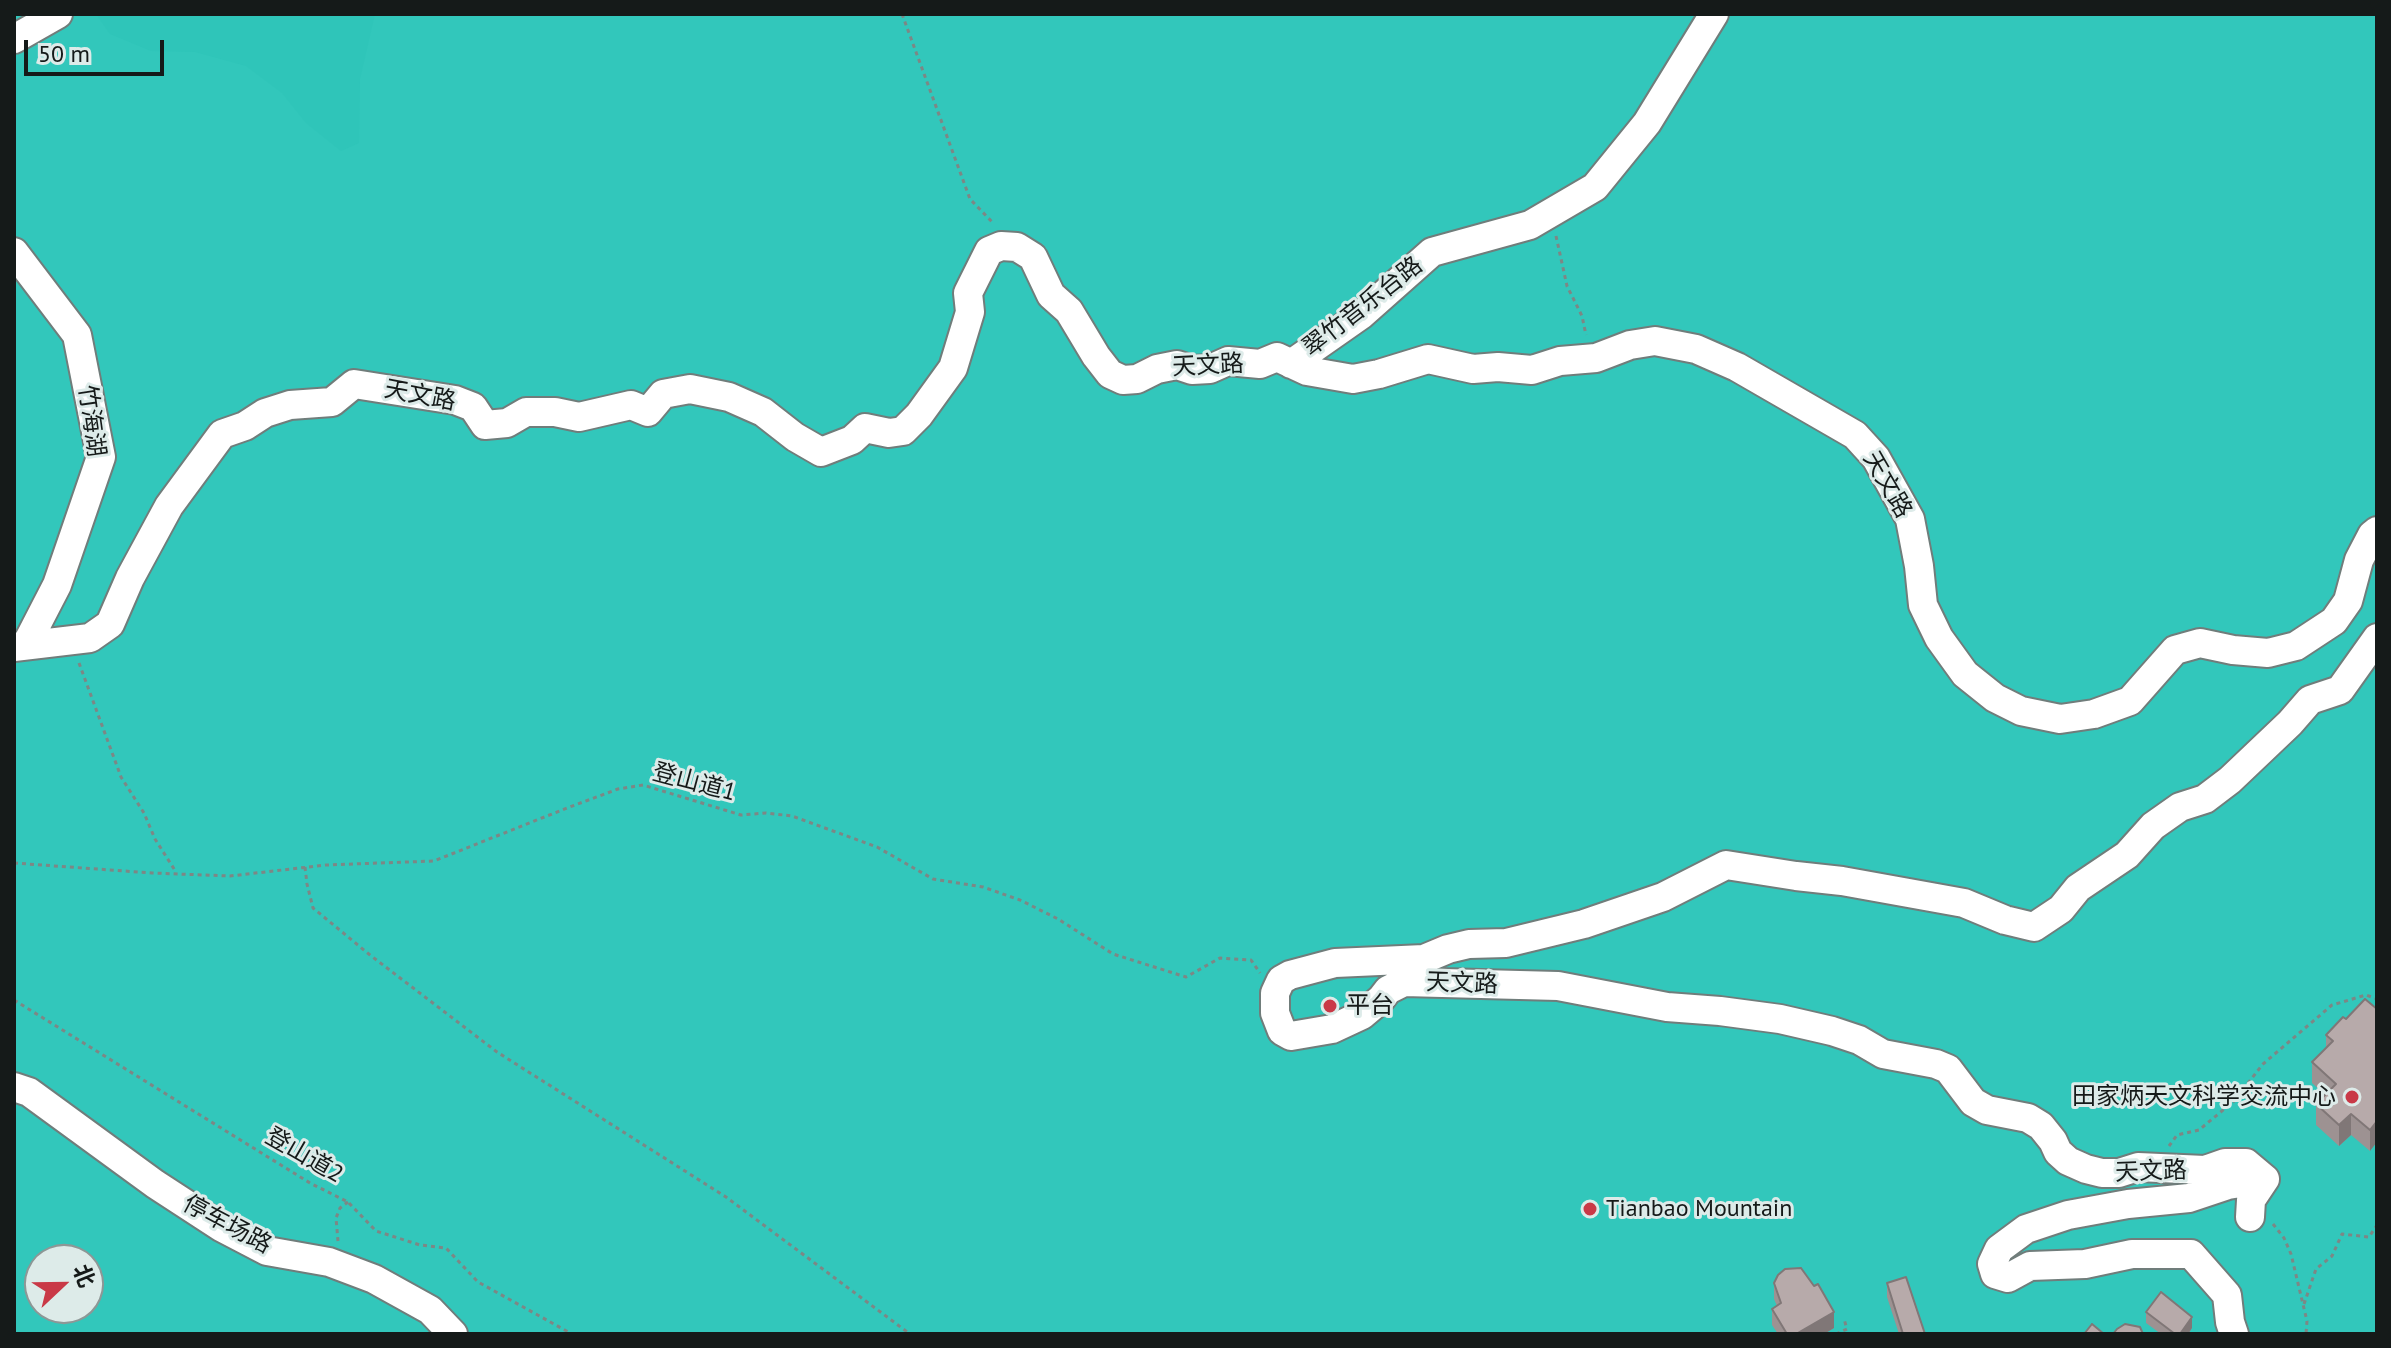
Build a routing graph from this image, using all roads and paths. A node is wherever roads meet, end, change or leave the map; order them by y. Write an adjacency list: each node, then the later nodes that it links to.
1 (58, 14): 4 (lane)
2 (902, 14): 6 (path)
3 (1714, 14): 5 (lane, 翠竹音乐台路)
4 (14, 39)
5 (1551, 213): 8 (path); 9 (lane, 翠竹音乐台路)
6 (1017, 247): 9 (lane, 天文路); 12 (lane, 天文路)
7 (14, 252): 13 (lane, 竹海湖)
8 (1584, 359): 9 (lane, 天文路); 10 (lane, 天文路)
9 (1291, 364)
10 (2377, 531)
11 (2377, 638): 17 (lane, 天文路)
12 (71, 640): 13 (lane, 天文路); 16 (path)
13 (20, 646)
14 (14, 863): 16 (path, 登山道1)
15 (305, 867): 16 (path, 登山道1); 17 (path, 登山道1); 31 (path)
16 (177, 874)
17 (1275, 993): 21 (lane, 天文路)
18 (2377, 999): 21 (path)
19 (14, 1000): 23 (path, 登山道2)
20 (14, 1087): 26 (lane, 停车场路)
21 (2151, 1167): 22 (lane, 天文路)
22 (2265, 1179): 24 (lane); 33 (lane)
23 (348, 1202): 26 (path); 30 (path, 登山道2)
24 (2259, 1219): 27 (path)
25 (2377, 1225): 27 (path)
26 (341, 1267): 29 (lane, 停车场路)
27 (2303, 1306): 34 (path)
28 (1844, 1319): 32 (path)
29 (453, 1334)
30 (572, 1334)
31 (910, 1334)
32 (1836, 1334)
33 (2234, 1334)
34 (2306, 1334)

